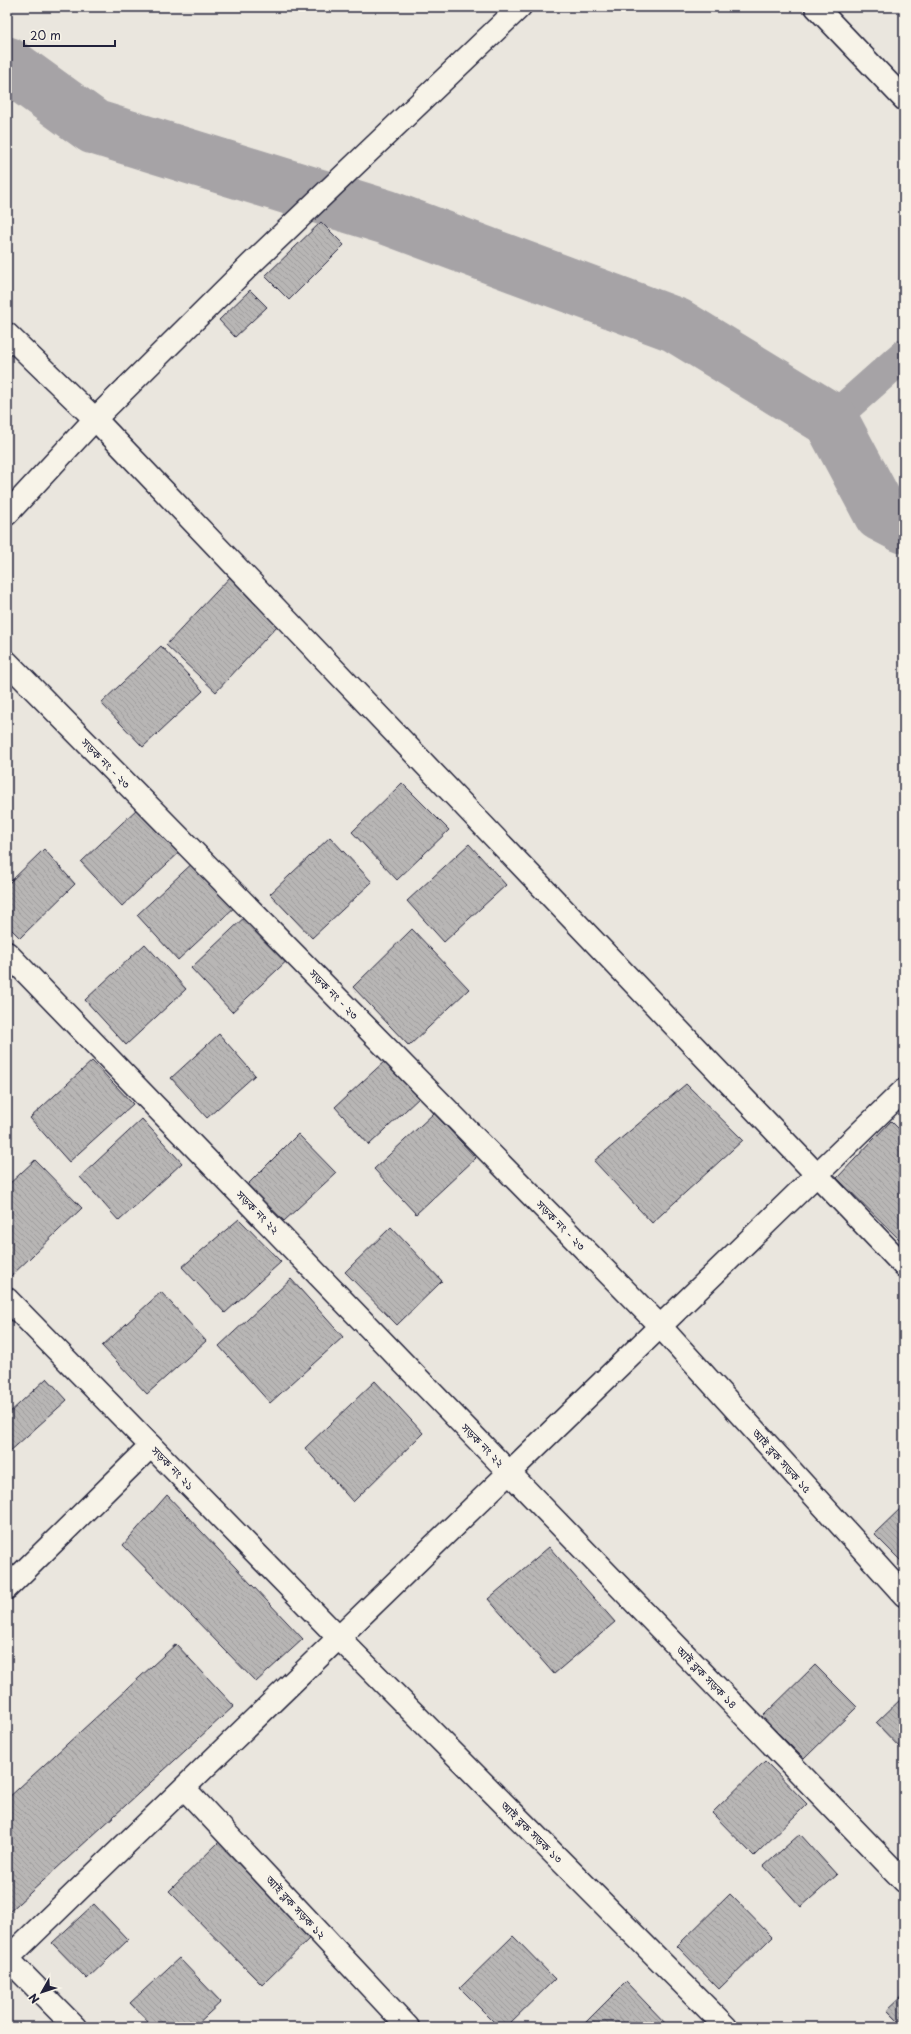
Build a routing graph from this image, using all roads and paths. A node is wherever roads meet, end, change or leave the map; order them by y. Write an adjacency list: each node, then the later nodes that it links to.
1 (520, 7): 5 (street)
2 (816, 7): 3 (street)
3 (904, 99)
4 (7, 334): 5 (street)
5 (95, 418): 6 (street); 10 (street)
6 (7, 514)
7 (7, 662): 13 (street, সড়ক নং - ২৩)
8 (7, 952): 15 (street, সড়ক নং ২২)
9 (904, 1090): 10 (street)
10 (816, 1175): 11 (street); 13 (street)
11 (904, 1266)
12 (7, 1299): 14 (street, সড়ক নং ২১)
13 (660, 1326): 15 (street); 17 (street, আই ব্লক সড়ক ১৫)
14 (151, 1446): 16 (street); 18 (street, সড়ক নং ২১)
15 (509, 1472): 18 (street); 20 (street, আই ব্লক সড়ক ১৪)
16 (7, 1588)
17 (904, 1595)
18 (339, 1638): 19 (street); 24 (street, আই ব্লক সড়ক ১৩)
19 (184, 1788): 21 (street); 23 (street, আই ব্লক সড়ক ১২)
20 (904, 1881)
21 (7, 1959): 22 (street)
22 (75, 2027)
23 (408, 2027)
24 (726, 2027)

